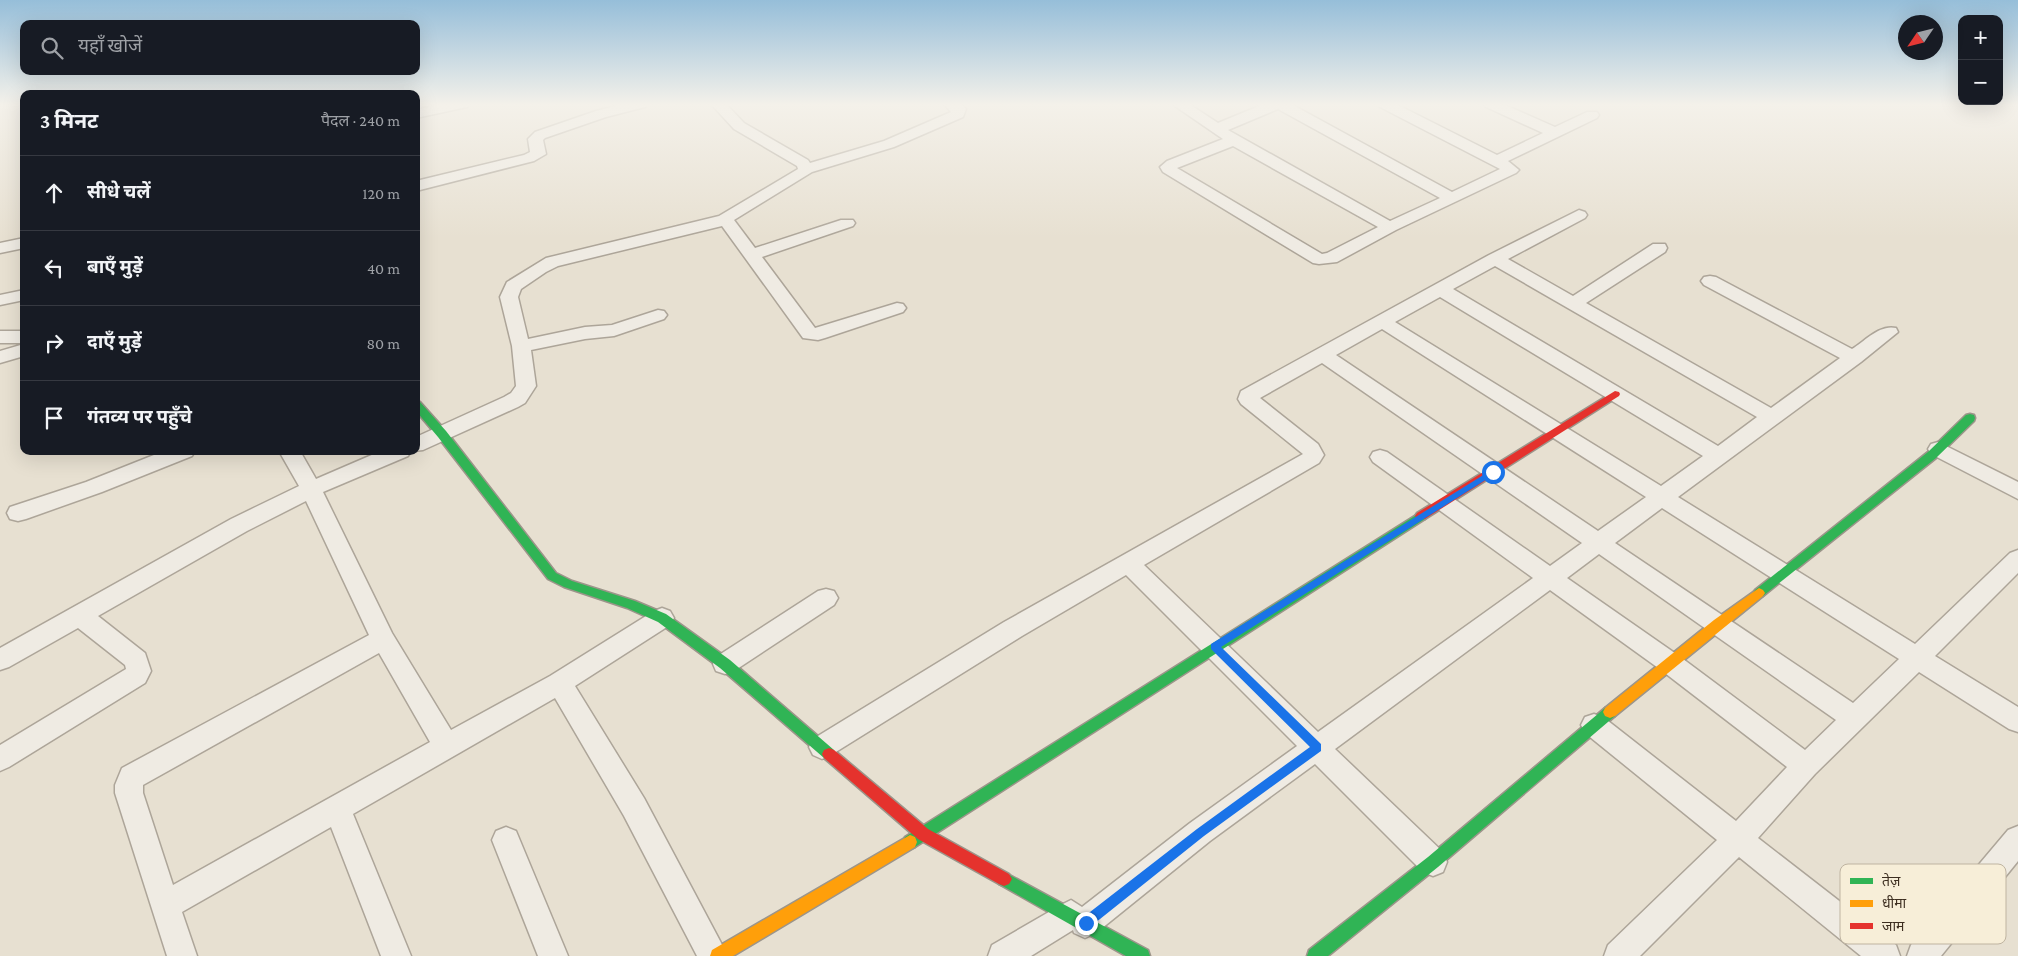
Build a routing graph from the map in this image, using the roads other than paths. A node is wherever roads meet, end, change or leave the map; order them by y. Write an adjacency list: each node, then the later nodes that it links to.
1 (537, 149): 11 (street)
2 (778, 149): 10 (street)
3 (868, 149): 10 (street)
4 (1212, 149): 16 (street)
5 (1249, 149): 16 (street)
6 (1361, 149): 12 (street)
7 (1473, 149): 9 (street)
8 (1523, 149): 9 (street)
9 (1497, 161): 12 (street)
10 (806, 169): 14 (street)
11 (420, 185)
12 (1452, 198): 16 (street)
13 (1579, 215): 21 (street)
14 (725, 219): 20 (street); 33 (street)
15 (847, 223): 20 (street)
16 (1390, 227)
17 (20, 244): 18 (street)
18 (0, 248)
19 (1659, 248): 26 (street)
20 (751, 254): 27 (street)
21 (1495, 259): 23 (street); 26 (street)
22 (1710, 282): 37 (street)
23 (1440, 289): 29 (street); 38 (street)
24 (20, 296): 25 (street)
25 (0, 300)
26 (1573, 304): 40 (street)
27 (897, 308)
28 (658, 315): 33 (street)
29 (1383, 322): 35 (street); 42 (street)
30 (1889, 332): 37 (street)
31 (0, 336): 32 (street)
32 (20, 337)
33 (521, 346): 43 (street)
34 (20, 351): 36 (street)
35 (1323, 355): 51 (street); 59 (street)
36 (0, 358)
37 (1854, 358): 40 (street)
38 (1615, 394): 42 (street); 49 (street)
39 (420, 409): 43 (street)
40 (1772, 417): 49 (street)
41 (1970, 418): 45 (street)
42 (1555, 432): 51 (street); 54 (street)
43 (442, 434): 44 (street); 64 (street)
44 (420, 443)
45 (1938, 449): 53 (street); 60 (street)
46 (175, 455): 56 (street)
47 (291, 455): 52 (street)
48 (392, 455): 52 (street)
49 (1719, 456): 54 (street)
50 (1380, 457): 55 (street)
51 (1493, 472): 55 (street); 57 (street)
52 (311, 489): 63 (street); 66 (street)
53 (2018, 492)
54 (1660, 498): 57 (street); 60 (street)
55 (1443, 502): 61 (street); 67 (street)
56 (18, 513)
57 (1600, 543): 61 (street); 65 (street)
58 (2018, 560): 68 (street)
59 (1128, 563): 67 (street); 77 (street)
60 (1784, 575): 65 (street); 68 (street)
61 (1551, 577): 70 (street); 78 (street)
62 (826, 598): 71 (street)
63 (79, 615): 69 (street); 79 (street)
64 (662, 618): 71 (street); 72 (street)
65 (1718, 624): 70 (street); 73 (street)
66 (383, 640): 76 (street); 88 (street)
67 (1214, 646): 78 (street); 82 (street)
68 (1917, 658): 73 (street); 74 (street)
69 (0, 660)
70 (1670, 663): 75 (street); 80 (street)
71 (725, 664): 77 (street)
72 (559, 683): 76 (street); 96 (street)
73 (1854, 720): 80 (street)
74 (2018, 722)
75 (1594, 725): 83 (street); 86 (street)
76 (446, 745): 81 (street)
77 (822, 747): 82 (street)
78 (1317, 748): 86 (street); 89 (street)
79 (0, 759)
80 (1806, 766): 83 (street)
81 (337, 808): 88 (street); 94 (street)
82 (923, 834): 89 (street); 97 (street)
83 (1738, 839): 90 (street); 101 (street)
84 (2018, 839): 87 (street)
85 (506, 840): 95 (street)
86 (1433, 862): 100 (street)
87 (1997, 864)
88 (166, 905): 93 (street)
89 (1078, 919): 98 (street); 99 (street)
90 (1840, 920)
91 (1870, 944): 102 (street)
92 (1932, 944): 103 (street)
93 (182, 956)
94 (396, 956)
95 (553, 956)
96 (713, 956)
97 (718, 956)
98 (1003, 956)
99 (1142, 956)
100 (1315, 956)
101 (1619, 956)
102 (1885, 956)
103 (1922, 956)

